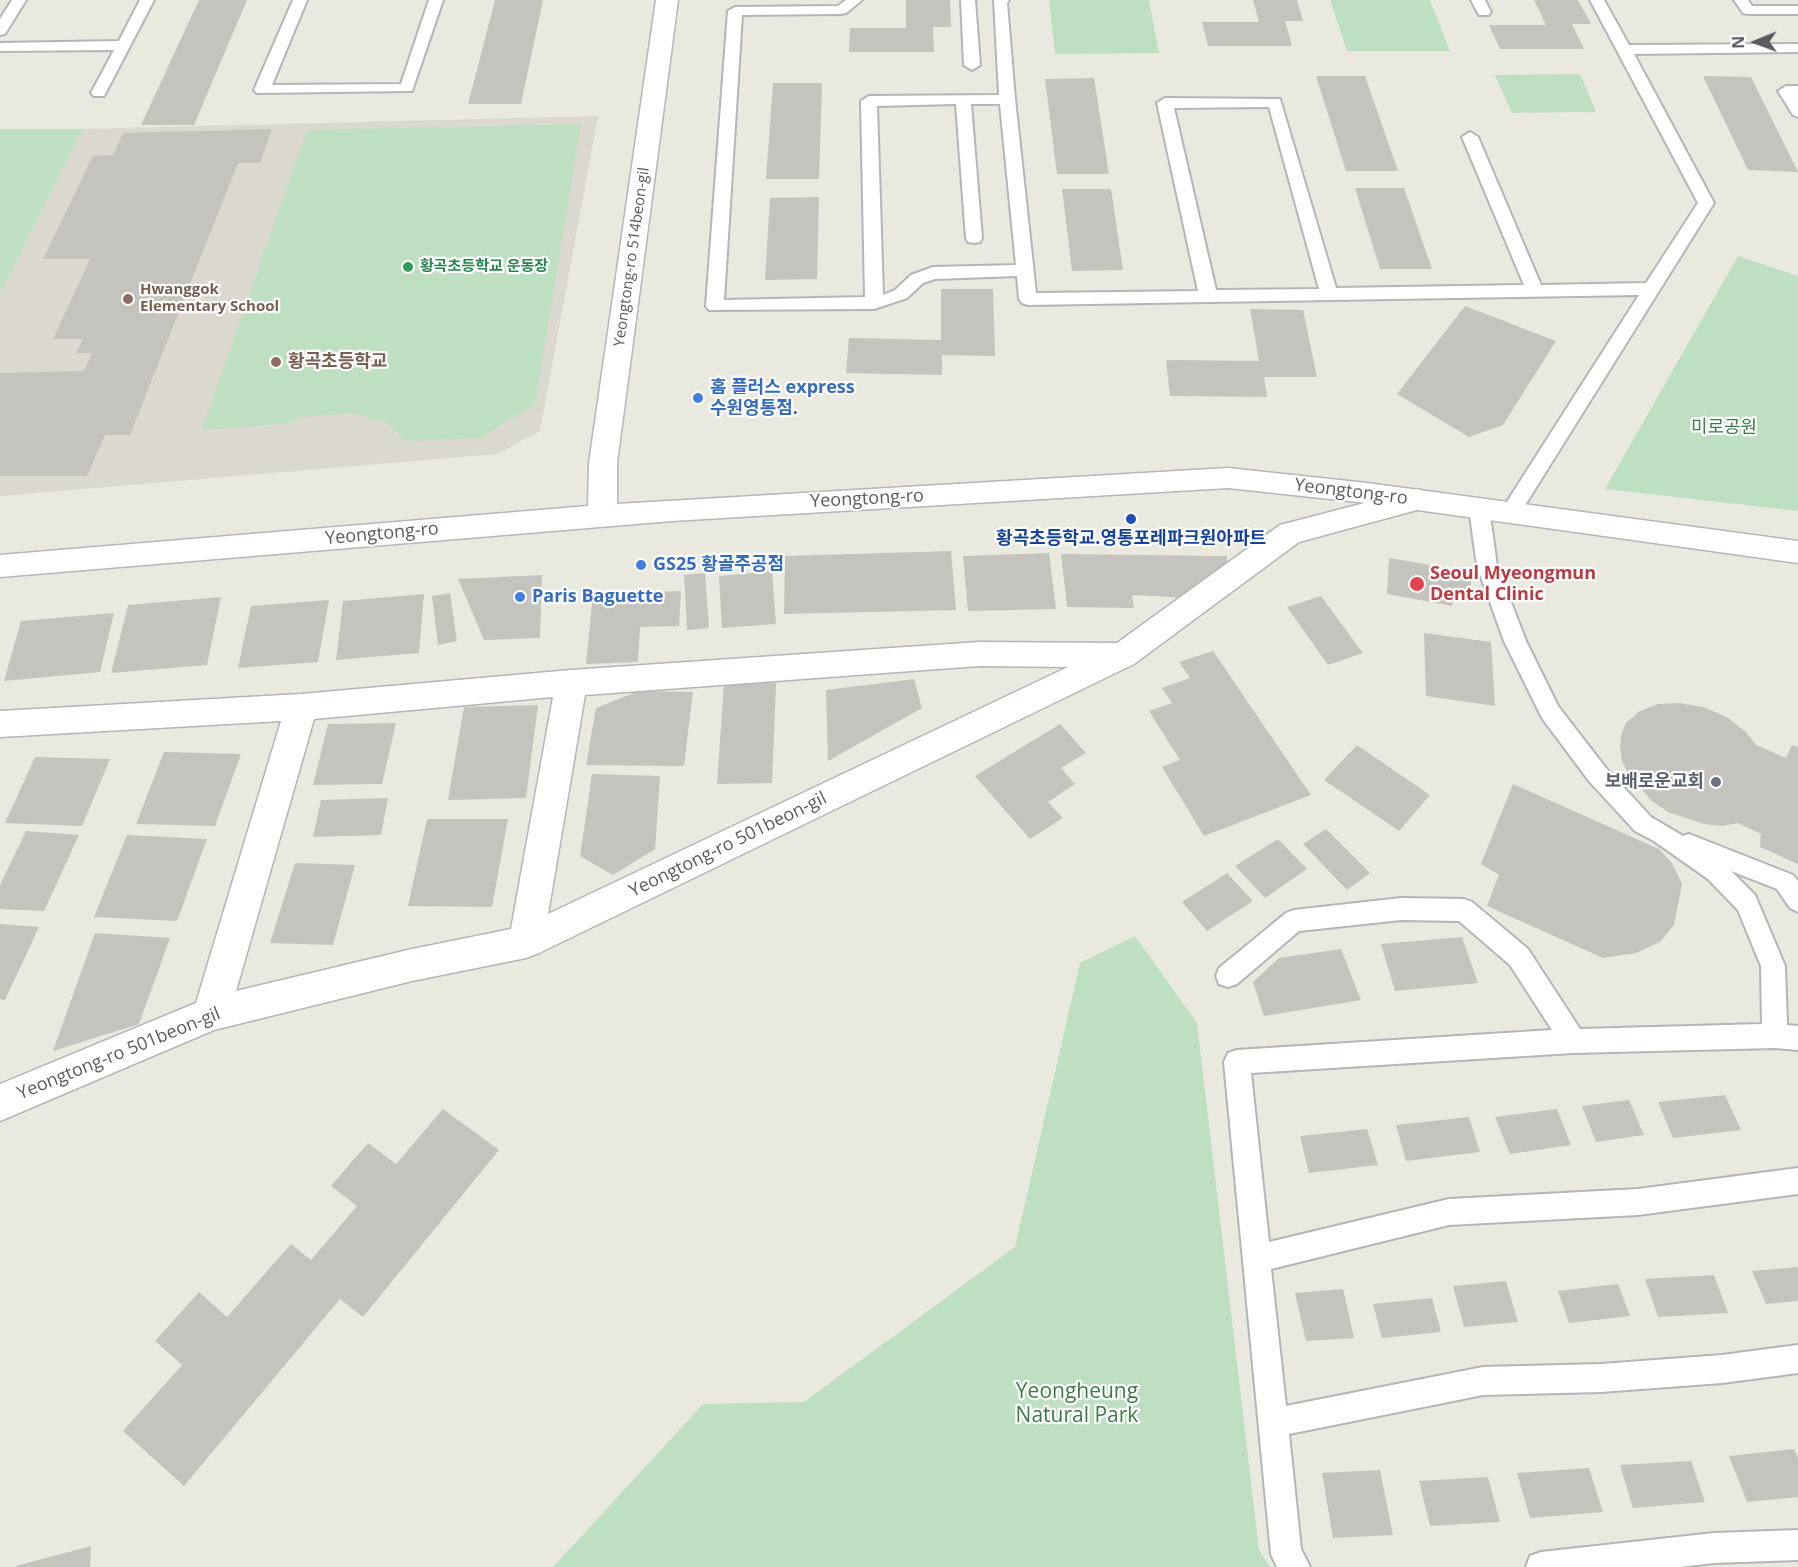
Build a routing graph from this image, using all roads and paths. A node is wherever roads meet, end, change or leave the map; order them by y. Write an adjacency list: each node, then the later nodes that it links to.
1 (19, 0): 13 (lane)
2 (147, 0): 14 (lane)
3 (300, 0): 4 (lane)
4 (436, 0)
5 (667, 0): 35 (street, Yeongtong-ro 514beon-gil)
6 (855, 0): 11 (lane)
7 (968, 0): 18 (lane)
8 (1002, 0): 22 (lane)
9 (1597, 0): 17 (lane)
10 (1742, 0): 12 (lane)
11 (736, 5): 31 (lane)
12 (1798, 9)
13 (0, 31)
14 (124, 45): 15 (lane); 20 (lane)
15 (0, 47)
16 (1798, 48): 17 (lane)
17 (1625, 50): 27 (lane)
18 (972, 66)
19 (1798, 91): 23 (lane)
20 (99, 93)
21 (963, 99): 22 (lane); 25 (lane); 31 (lane)
22 (1007, 99): 26 (lane)
23 (1798, 111)
24 (1470, 137): 28 (lane)
25 (974, 238)
26 (1024, 270): 30 (lane); 31 (lane)
27 (1652, 289): 28 (lane); 34 (lane)
28 (1535, 291): 29 (lane)
29 (1329, 294): 30 (lane); 30 (lane)
30 (1208, 295)
31 (874, 303)
32 (1418, 500): 33 (street, Yeongtong-ro); 35 (street, Yeongtong-ro); 40 (street, Yeongtong-ro 501beon-gil)
33 (1479, 508): 34 (street, Yeongtong-ro); 44 (lane)
34 (1510, 513): 36 (street, Yeongtong-ro)
35 (602, 515): 39 (street, Yeongtong-ro)
36 (1732, 543): 37 (street, Yeongtong-ro); 38 (street, Yeongtong-ro)
37 (1798, 552)
38 (1798, 563)
39 (0, 566)
40 (1124, 655): 41 (street); 46 (street, Yeongtong-ro 501beon-gil)
41 (571, 683): 42 (street); 46 (street)
42 (301, 707): 43 (street); 48 (street)
43 (0, 724)
44 (1662, 834): 45 (lane); 49 (lane)
45 (1798, 901)
46 (526, 942): 48 (street, Yeongtong-ro 501beon-gil)
47 (1228, 976): 50 (lane)
48 (211, 1014): 51 (street, Yeongtong-ro 501beon-gil)
49 (1787, 1037): 50 (lane)
50 (1573, 1041): 53 (lane)
51 (0, 1103)
52 (1798, 1182): 53 (lane)
53 (1257, 1259): 55 (lane)
54 (1798, 1359): 55 (lane)
55 (1273, 1424): 57 (lane)
56 (1798, 1545): 58 (lane)
57 (1295, 1567)
58 (1541, 1567)

